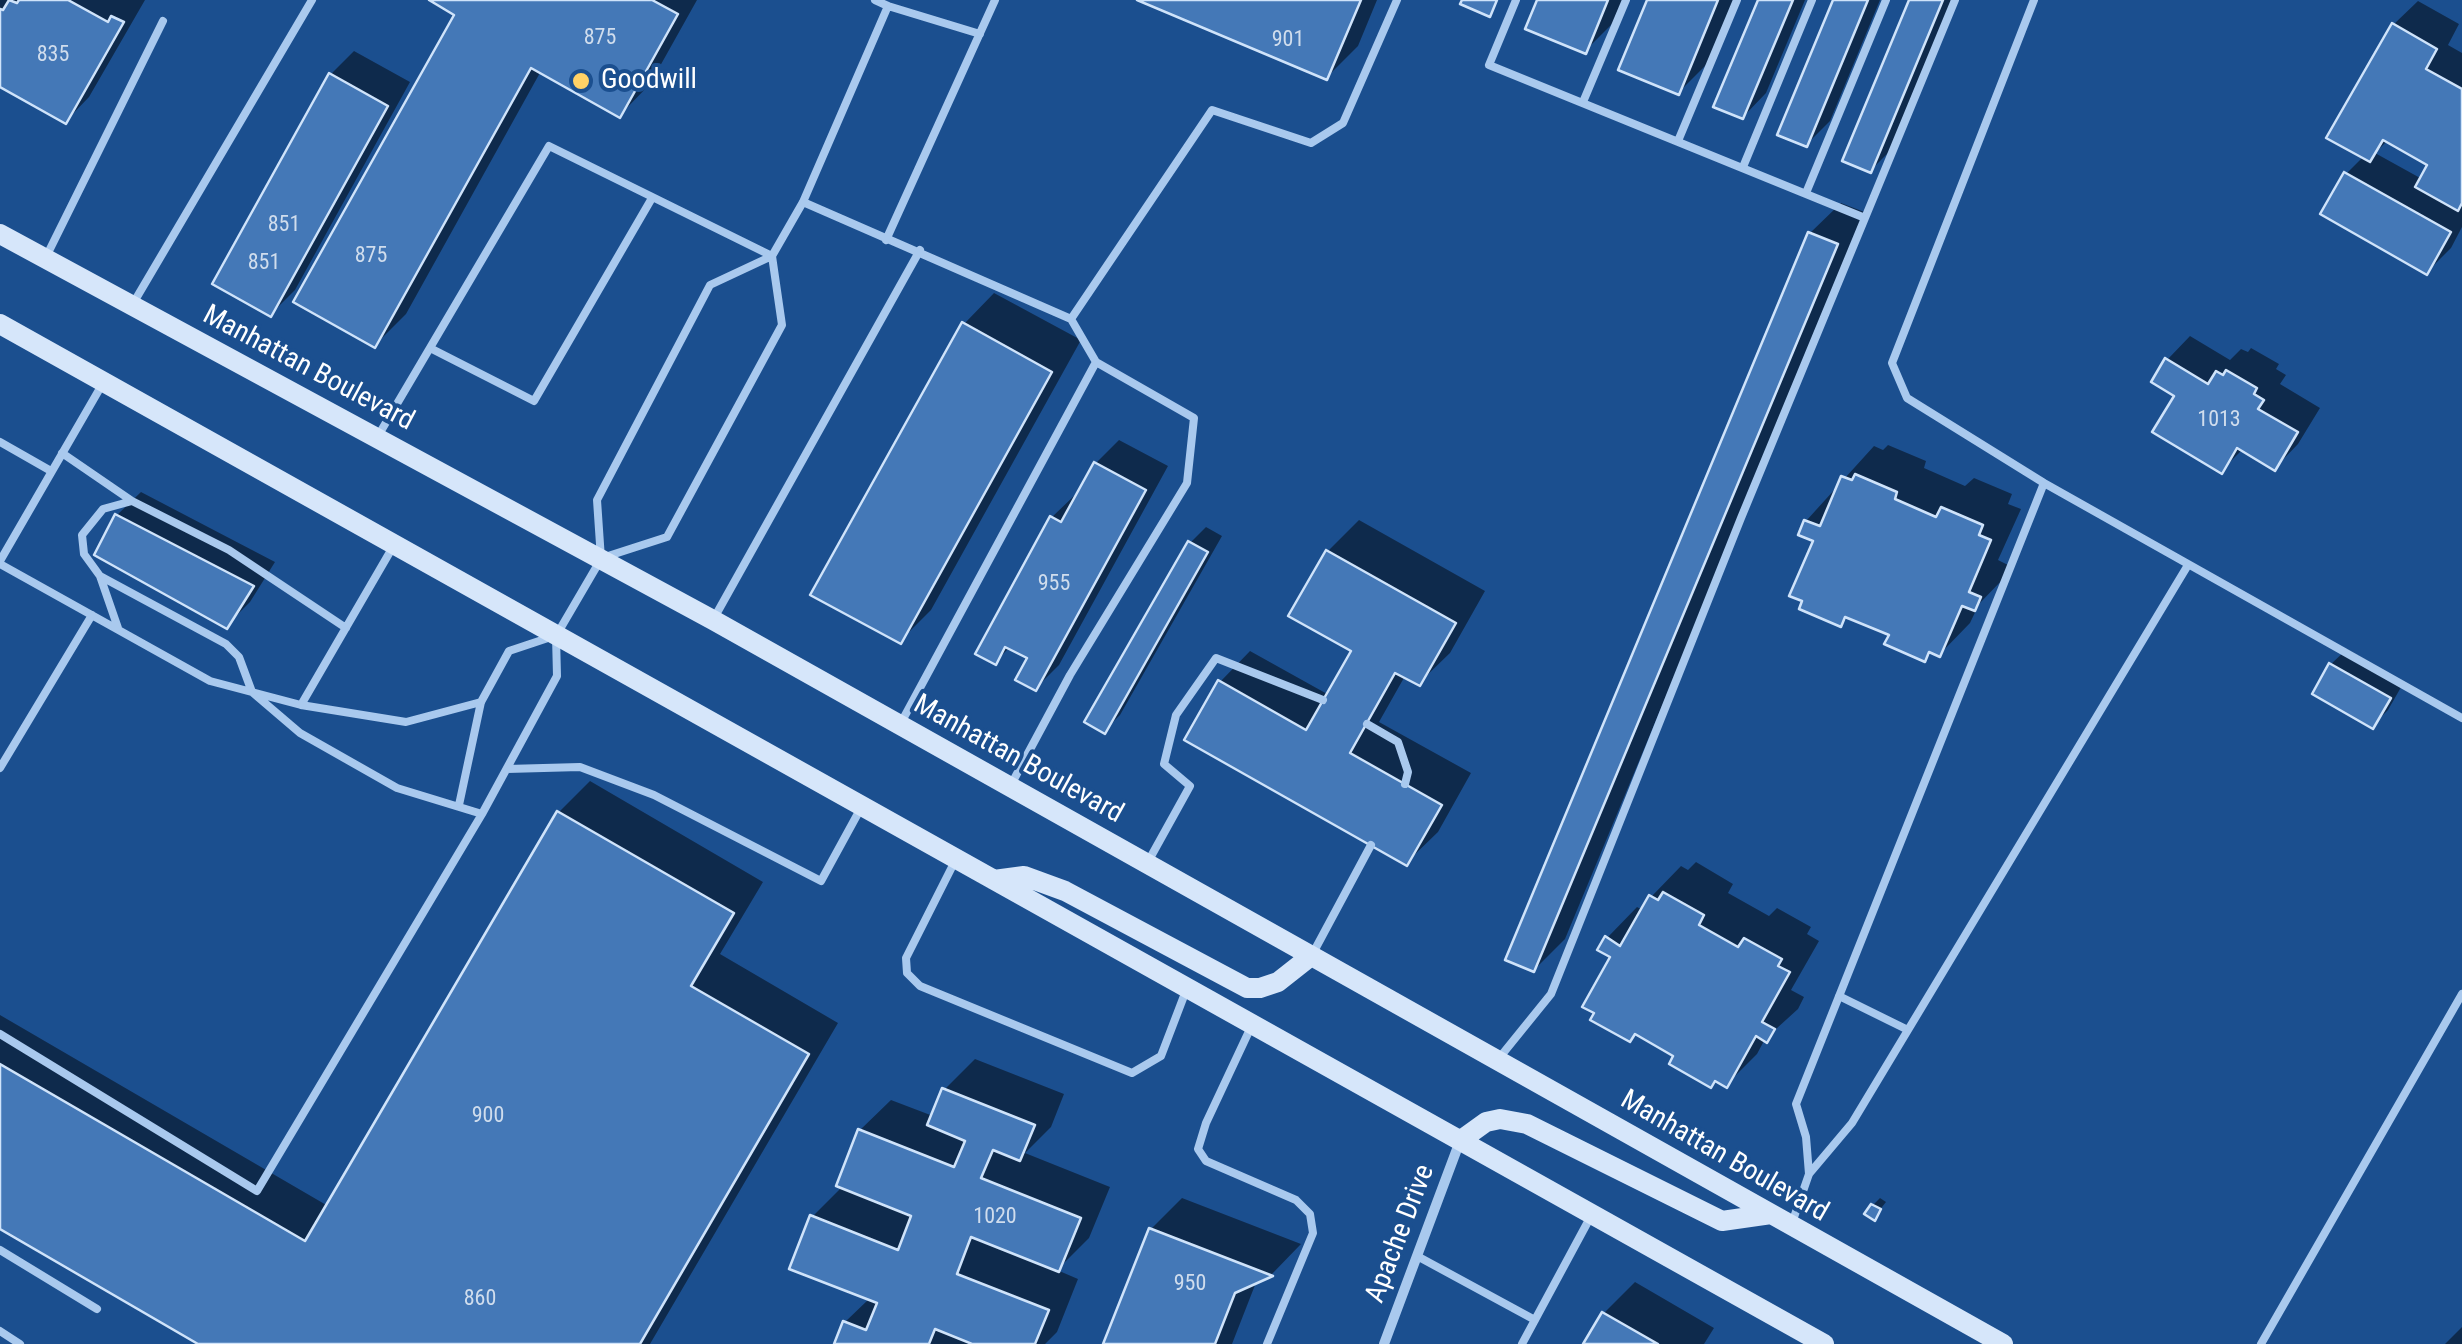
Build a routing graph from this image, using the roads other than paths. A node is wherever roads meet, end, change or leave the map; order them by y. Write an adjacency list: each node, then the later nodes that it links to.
1 (312, 0): 27 (lane)
2 (874, 0): 12 (lane)
3 (995, 0): 14 (lane)
4 (1397, 0): 28 (lane)
5 (1516, 0): 15 (lane)
6 (1626, 0): 15 (lane)
7 (1737, 0): 16 (lane)
8 (1812, 0): 17 (lane)
9 (1886, 0): 18 (lane)
10 (1955, 0): 21 (lane)
11 (2034, 0): 37 (lane)
12 (888, 6): 14 (lane); 20 (lane)
13 (164, 21): 26 (lane)
14 (980, 34): 23 (lane)
15 (1584, 102): 16 (lane)
16 (1678, 141): 17 (lane)
17 (1743, 167): 18 (lane)
18 (1806, 193): 21 (lane)
19 (652, 198): 25 (lane); 30 (lane); 30 (lane)
20 (803, 202): 23 (lane); 25 (lane)
21 (1864, 218): 74 (lane)
22 (0, 234): 26 (street, Manhattan Boulevard)
23 (886, 240): 24 (lane)
24 (920, 250): 28 (lane); 45 (lane)
25 (772, 256): 40 (lane); 40 (lane)
26 (46, 259): 27 (street, Manhattan Boulevard)
27 (132, 306): 33 (street, Manhattan Boulevard)
28 (1071, 319): 31 (lane)
29 (0, 324): 32 (street)
30 (430, 348): 33 (lane)
31 (1096, 362): 55 (lane); 59 (lane)
32 (104, 382): 35 (lane); 39 (street)
33 (378, 437): 40 (street, Manhattan Boulevard)
34 (0, 442): 36 (lane)
35 (62, 454): 36 (lane); 38 (lane)
36 (52, 471): 41 (lane)
37 (2044, 482): 42 (lane); 70 (lane)
38 (132, 501): 43 (lane); 46 (lane)
39 (394, 544): 46 (lane); 48 (street)
40 (601, 559): 45 (street, Manhattan Boulevard); 48 (lane)
41 (0, 563): 44 (lane)
42 (2188, 565): 53 (lane); 72 (lane)
43 (100, 576): 47 (lane); 49 (lane)
44 (92, 615): 47 (lane); 56 (lane)
45 (713, 620): 55 (street, Manhattan Boulevard)
46 (346, 628): 52 (lane)
47 (118, 630): 49 (lane)
48 (556, 636): 51 (lane); 57 (lane); 61 (street)
49 (252, 692): 52 (lane); 60 (lane)
50 (1323, 700): 65 (lane)
51 (481, 702): 52 (lane); 60 (lane)
52 (301, 705)
53 (2462, 718)
54 (1367, 724): 58 (lane)
55 (900, 725): 59 (street, Manhattan Boulevard)
56 (0, 768)
57 (507, 769): 61 (lane); 62 (lane)
58 (1405, 784)
59 (1010, 787): 65 (street, Manhattan Boulevard)
60 (459, 805): 62 (lane)
61 (862, 806): 64 (street)
62 (482, 814): 73 (lane)
63 (1371, 845): 67 (lane)
64 (956, 859): 66 (street); 68 (lane)
65 (1147, 864): 67 (street, Manhattan Boulevard)
66 (994, 880): 67 (street); 68 (street)
67 (1312, 956): 74 (street, Manhattan Boulevard)
68 (1187, 988): 71 (street)
69 (2462, 994): 91 (lane)
70 (1840, 996): 72 (lane); 76 (lane)
71 (1252, 1024): 75 (street); 86 (lane)
72 (1908, 1030): 76 (lane)
73 (0, 1034)
74 (1497, 1060): 78 (street, Manhattan Boulevard)
75 (1461, 1140): 77 (street); 78 (street); 81 (street, Apache Drive)
76 (1809, 1174): 79 (lane)
77 (1592, 1214): 83 (lane); 89 (street)
78 (1770, 1214): 79 (street, Manhattan Boulevard)
79 (1791, 1227): 90 (street, Manhattan Boulevard)
80 (0, 1250): 82 (lane)
81 (1417, 1256): 83 (lane); 87 (street, Apache Drive)
82 (97, 1309)
83 (1535, 1320): 88 (lane)
84 (0, 1331): 85 (lane)
85 (20, 1344)
86 (1267, 1344)
87 (1384, 1344)
88 (1522, 1344)
89 (1824, 1344)
90 (2002, 1344)
91 (2261, 1344)

